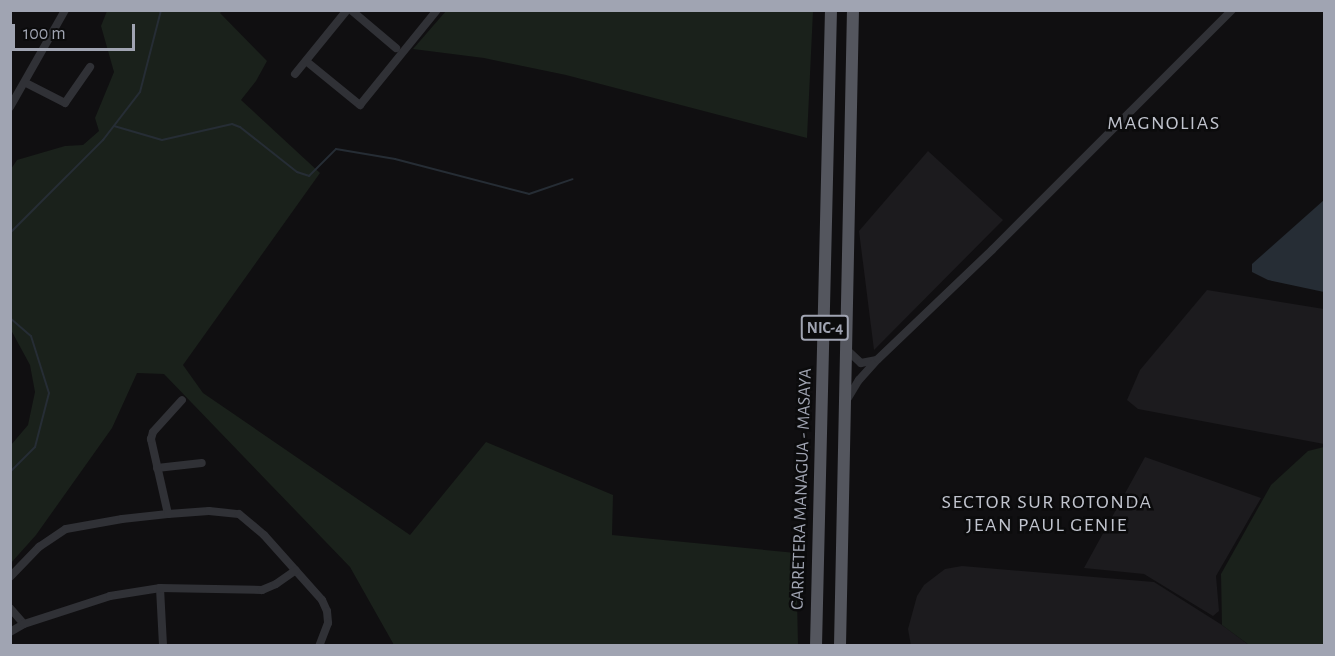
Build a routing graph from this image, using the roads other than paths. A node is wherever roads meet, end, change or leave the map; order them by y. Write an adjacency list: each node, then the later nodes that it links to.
1 (65, 10): 11 (street)
2 (349, 10): 7 (street); 8 (street)
3 (437, 10): 8 (street)
4 (831, 10): 28 (highway, CARRETERA MANAGUA - MASAYA / NIC-4)
5 (853, 10): 13 (highway, NIC-4)
6 (1232, 10): 14 (street)
7 (396, 48)
8 (306, 61): 10 (street)
9 (90, 67): 11 (street)
10 (295, 74)
11 (26, 83): 12 (street)
12 (10, 107)
13 (846, 350): 14 (street); 16 (highway, NIC-4)
14 (878, 359): 16 (street)
15 (182, 400): 18 (street)
16 (845, 405): 29 (highway, NIC-4)
17 (201, 463): 18 (street)
18 (157, 468): 19 (street)
19 (168, 514): 20 (street); 21 (street)
20 (296, 570): 22 (street); 27 (street)
21 (10, 577)
22 (160, 588): 24 (street); 26 (street)
23 (10, 608): 24 (street)
24 (24, 624): 25 (street)
25 (10, 633)
26 (163, 645)
27 (319, 645)
28 (816, 645)
29 (840, 645)

